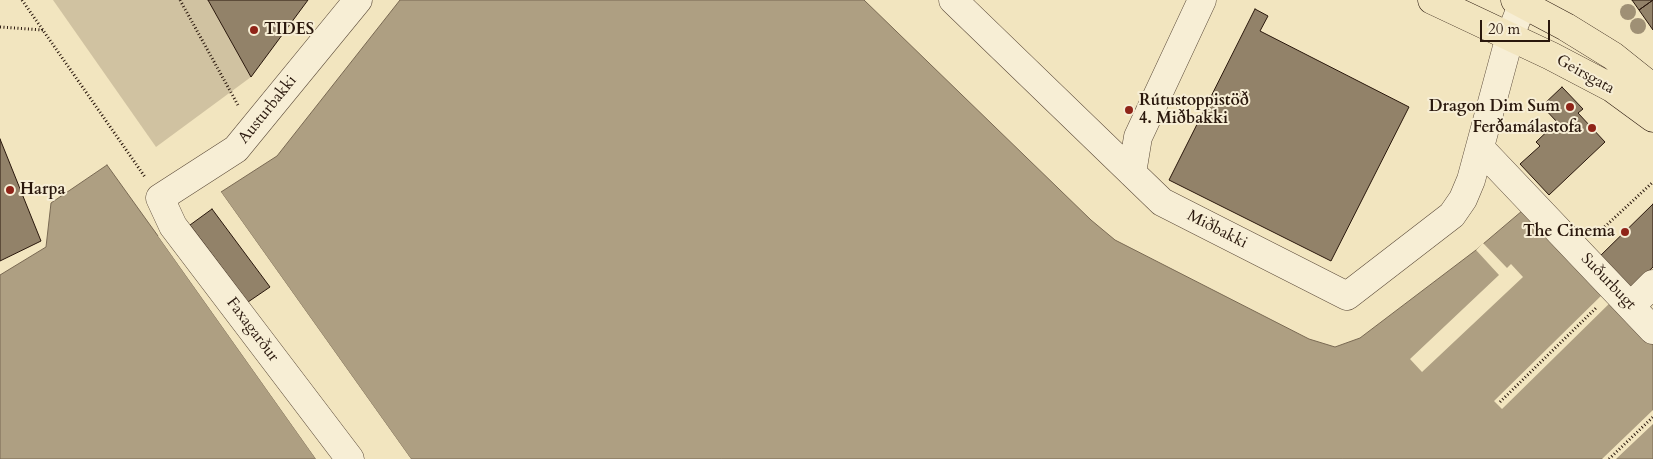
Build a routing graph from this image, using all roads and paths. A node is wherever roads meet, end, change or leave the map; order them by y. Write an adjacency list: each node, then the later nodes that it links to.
1 (22, 0): 9 (path)
2 (180, 0): 13 (path)
3 (358, 0): 13 (street, Austurbakki)
4 (953, 0): 15 (street, Miðbakki)
5 (1202, 0): 15 (street)
6 (1432, 0): 10 (main road, Geirsgata)
7 (1520, 1): 10 (street); 11 (main road, Geirsgata)
8 (0, 27): 9 (path)
9 (43, 30): 17 (path)
10 (1510, 36): 12 (main road, Geirsgata); 14 (street)
11 (1653, 88)
12 (1653, 118)
13 (252, 130): 17 (street, Austurbakki)
14 (1480, 148): 15 (street, Miðbakki); 18 (street, Suðurbugt)
15 (1132, 173)
16 (1653, 182): 18 (path)
17 (160, 198): 24 (street, Faxagarður)
18 (1579, 252): 20 (street, Suðurbugt)
19 (1653, 284): 20 (street)
20 (1623, 298): 21 (street, Suðurbugt); 22 (path)
21 (1653, 330)
22 (1500, 402)
23 (1653, 417): 25 (path)
24 (350, 459)
25 (1609, 459)

